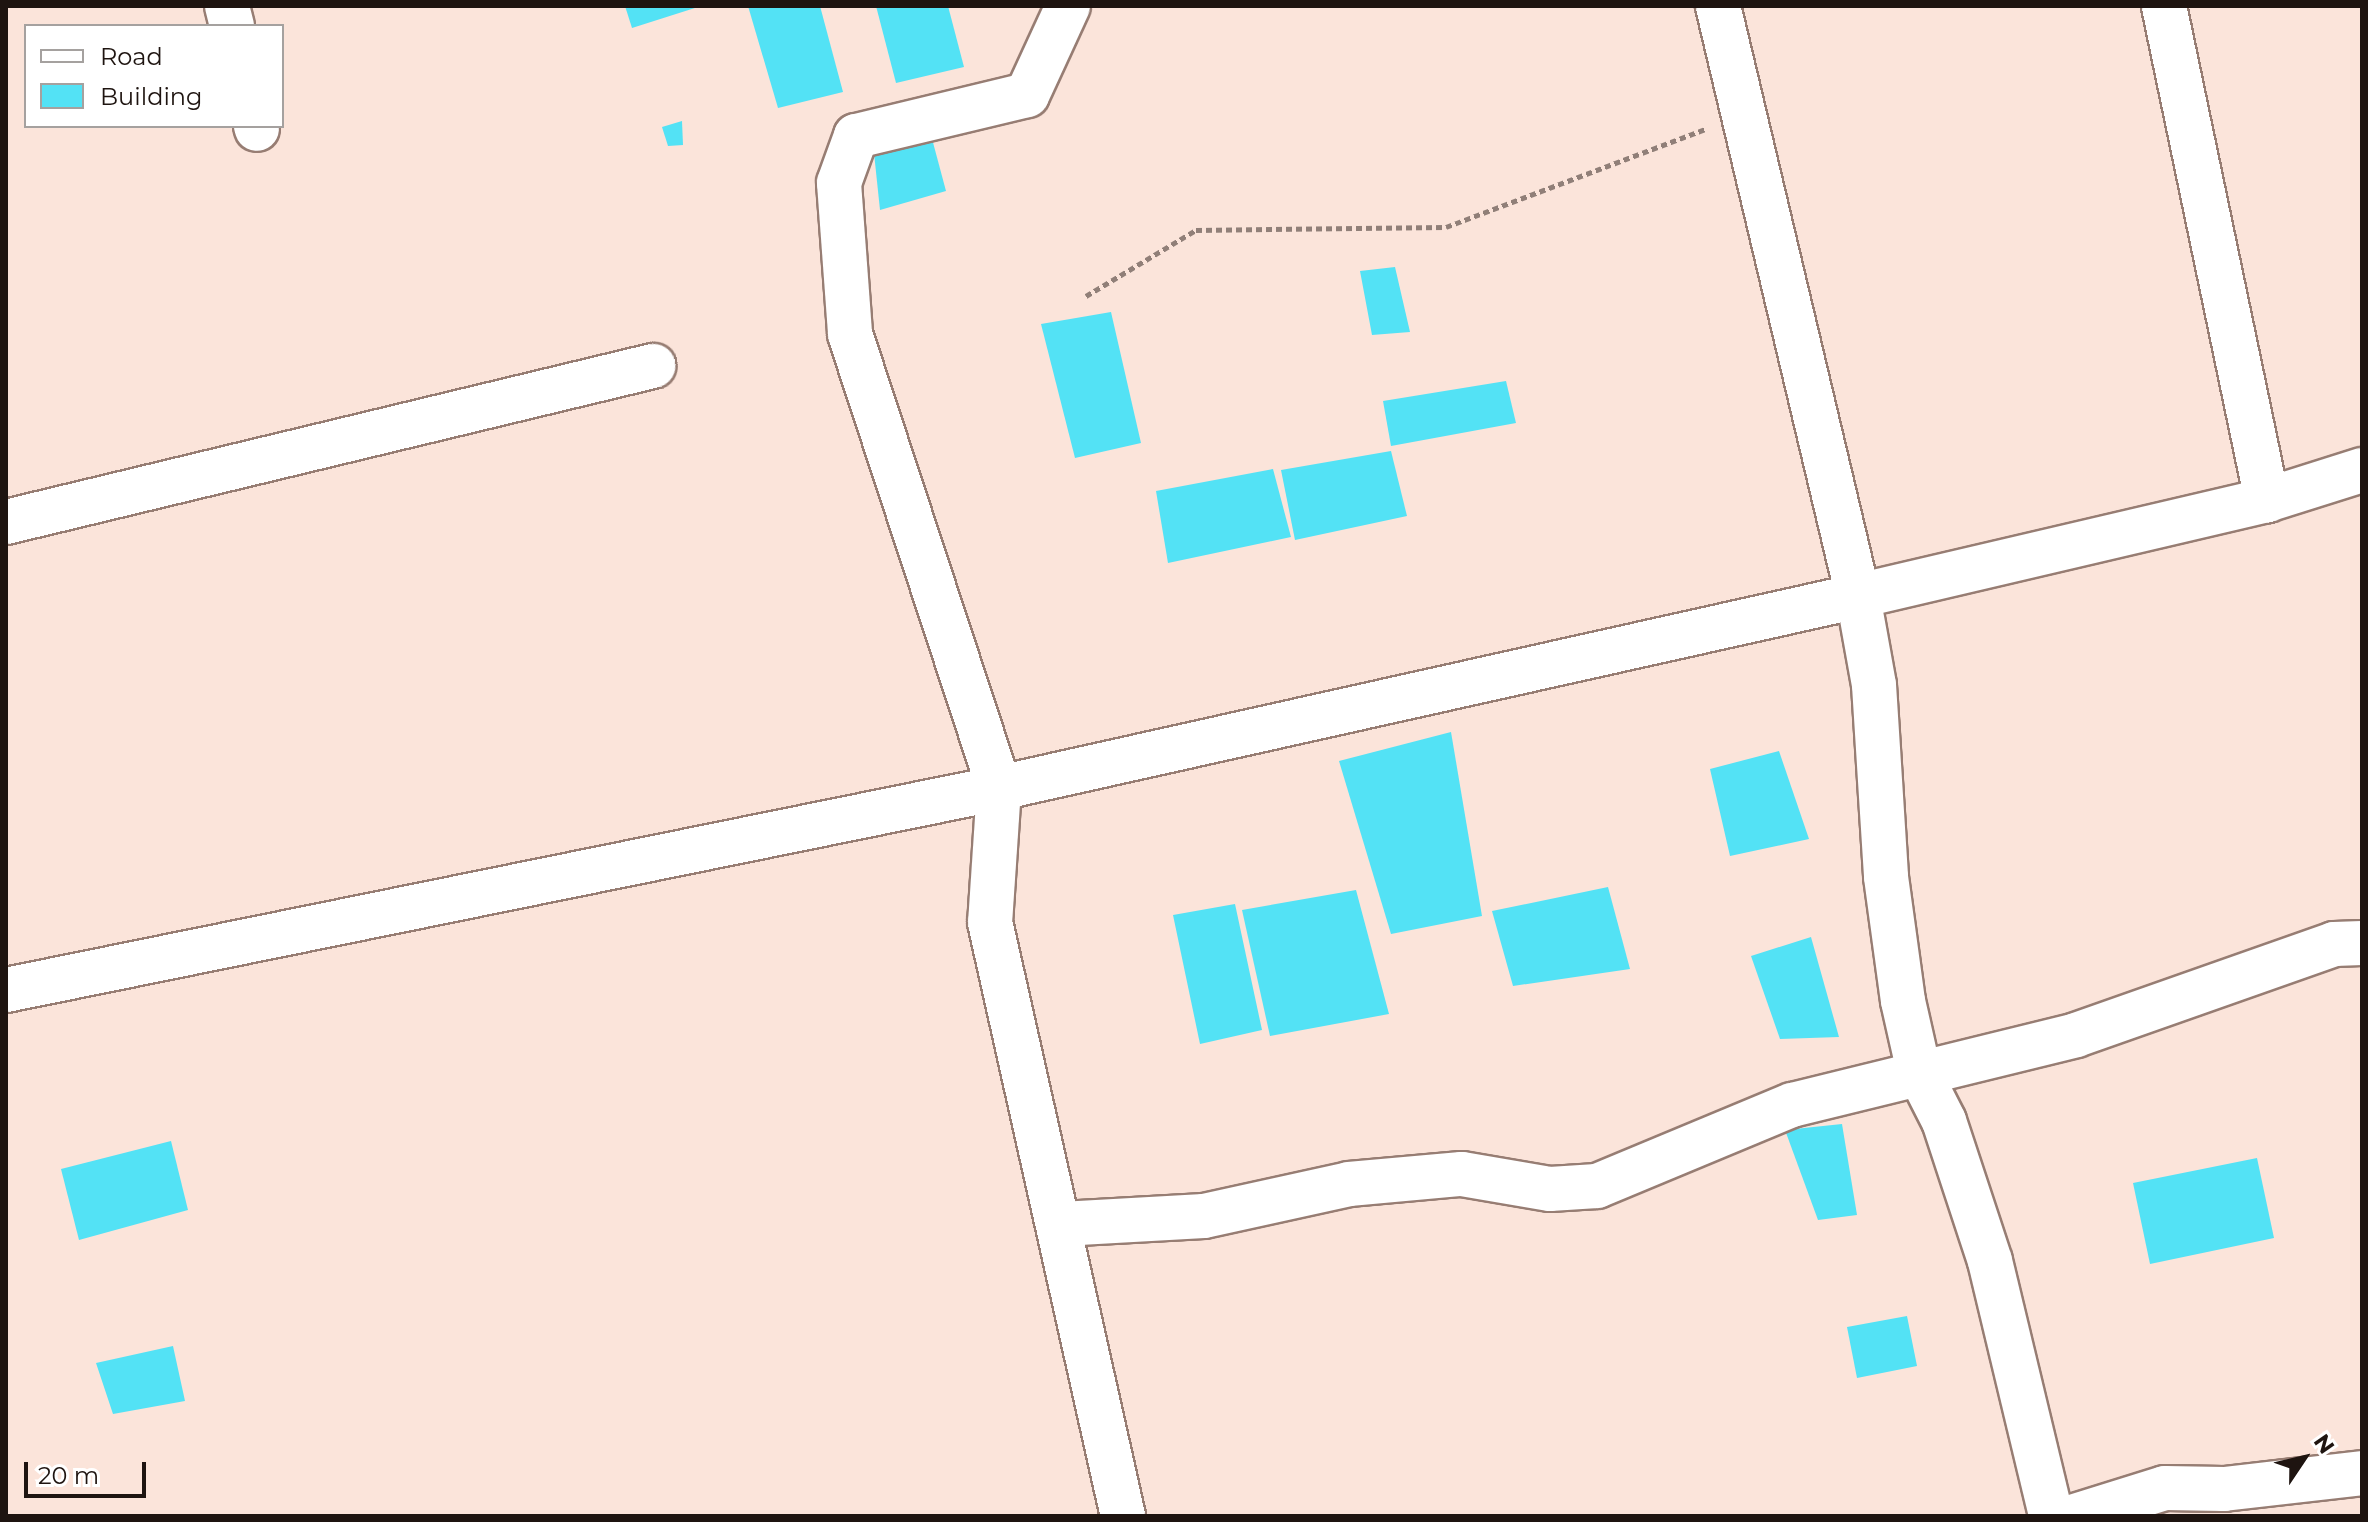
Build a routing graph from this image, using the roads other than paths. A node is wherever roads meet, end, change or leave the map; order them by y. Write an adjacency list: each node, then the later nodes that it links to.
1 (1068, 6): 9 (street)
2 (1718, 6): 8 (street)
3 (2164, 6): 6 (street)
4 (653, 366): 7 (street)
5 (2362, 470): 6 (street)
6 (2267, 500): 8 (street)
7 (6, 522)
8 (1858, 596): 9 (street); 12 (street)
9 (999, 788): 11 (street); 13 (street)
10 (2362, 943): 12 (street)
11 (6, 990)
12 (1919, 1072): 13 (street); 16 (street)
13 (1061, 1224): 15 (street)
14 (2362, 1473): 17 (street)
15 (1123, 1516)
16 (2051, 1516)
17 (2075, 1516)

